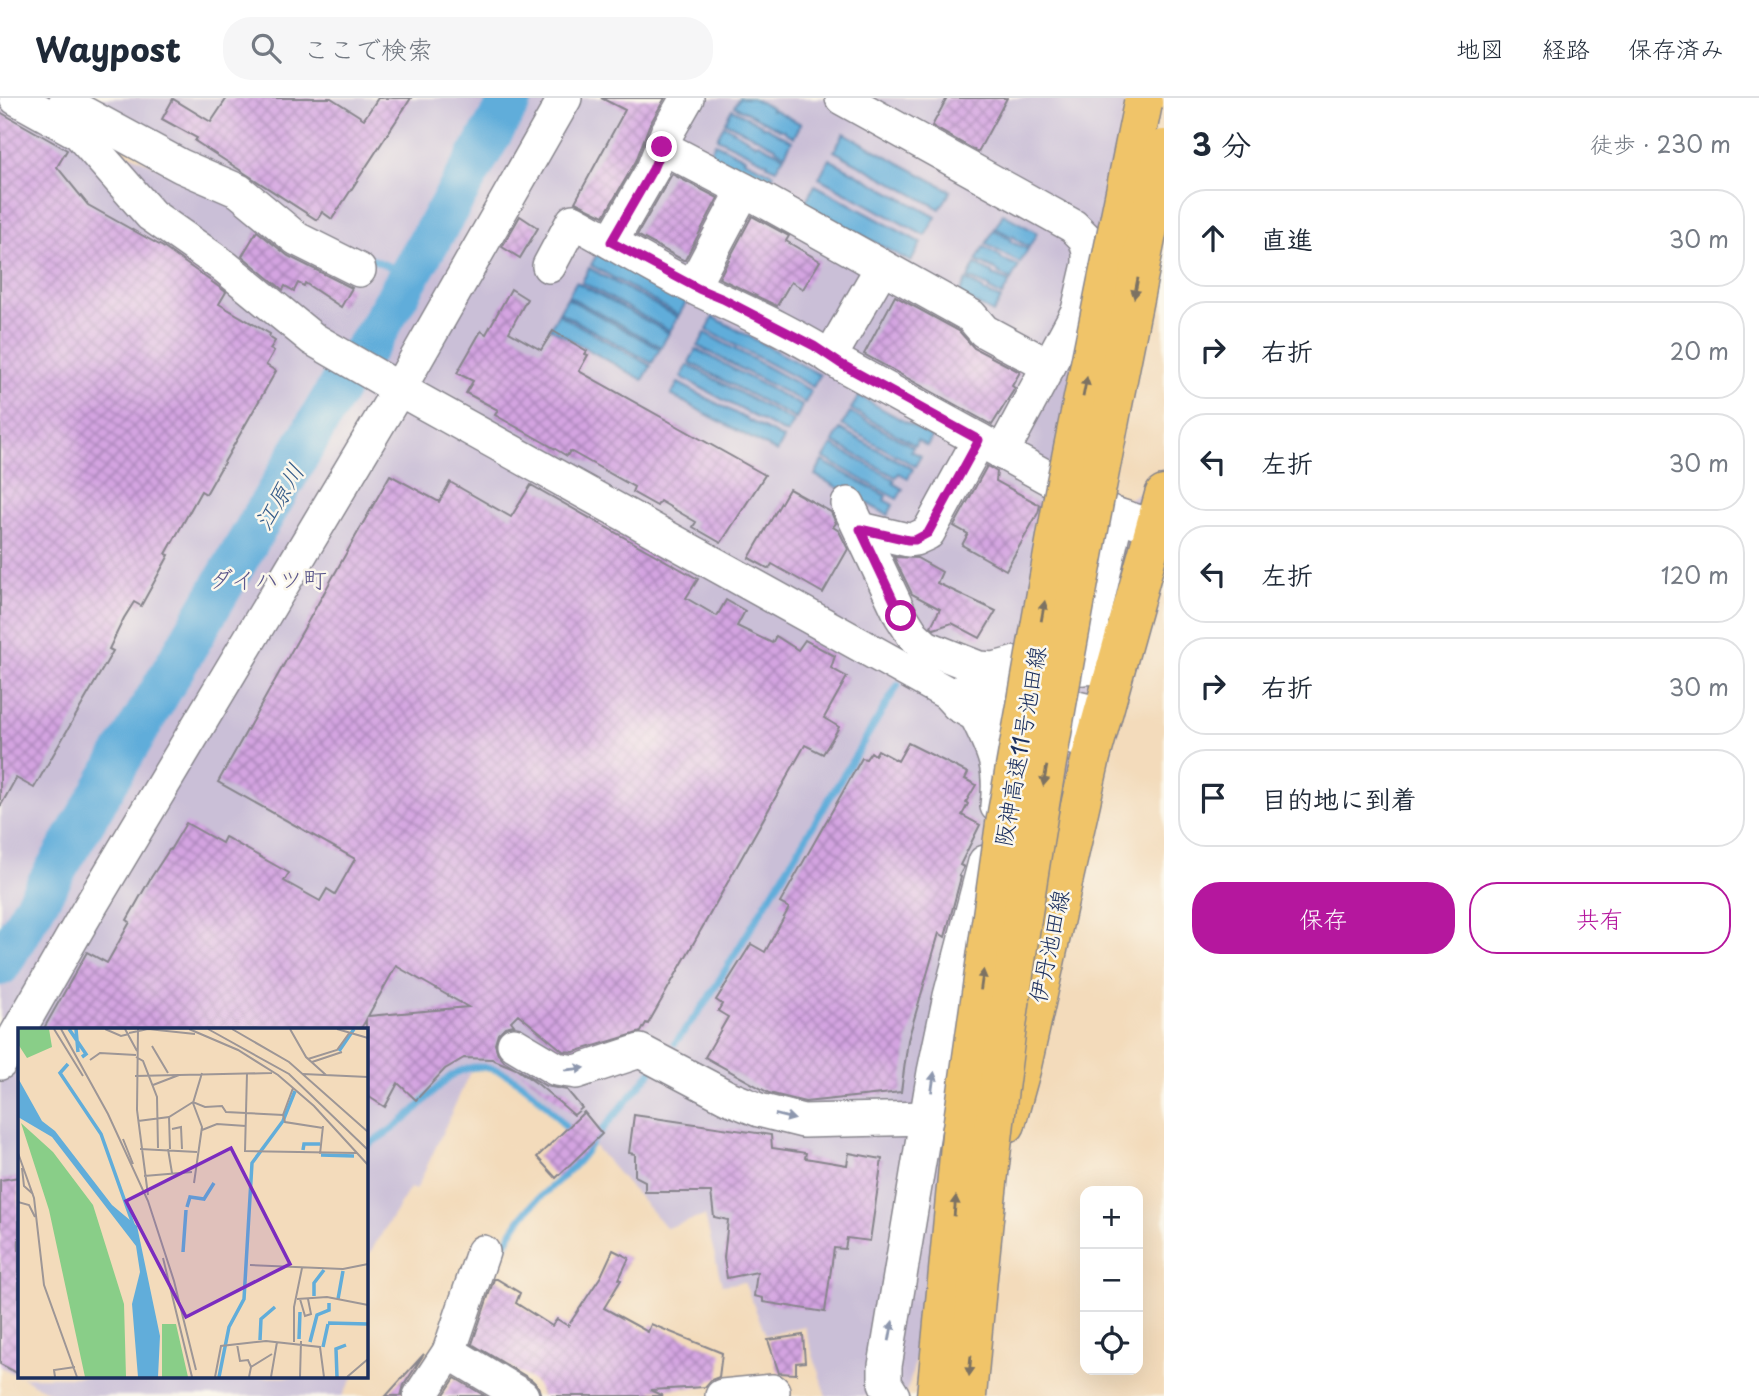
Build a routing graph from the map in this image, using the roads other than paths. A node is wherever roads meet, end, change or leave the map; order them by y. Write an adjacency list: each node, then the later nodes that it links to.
1 (16, 98): 17 (street)
2 (57, 98): 13 (street)
3 (565, 98): 17 (street)
4 (687, 98): 7 (street)
5 (842, 98): 16 (street)
6 (1143, 103): 40 (main road, 阪神高速11号池田線, one-way to 6, bridge)
7 (662, 147): 9 (street); 10 (street)
8 (1164, 149): 41 (main road, 阪神高速11号池田線, one-way to 41, bridge)
9 (744, 190): 12 (street); 14 (street)
10 (611, 242): 11 (street); 14 (street)
11 (549, 267)
12 (883, 267): 15 (street); 16 (street)
13 (359, 270)
14 (693, 286): 15 (street)
15 (830, 357): 18 (street)
16 (1049, 366): 18 (street)
17 (389, 384): 22 (street); 27 (street)
18 (990, 447): 20 (street); 21 (street)
19 (1159, 511): 20 (street); 21 (main road, 伊丹池田線)
20 (1117, 515): 21 (street)
21 (1099, 667): 25 (main road, 伊丹池田線)
22 (947, 693): 23 (street); 24 (street)
23 (1013, 708): 24 (street); 25 (street); 26 (street)
24 (976, 715): 26 (street)
25 (1098, 729): 39 (main road, 伊丹池田線)
26 (1000, 776): 31 (street, one-way to 26)
27 (20, 1028)
28 (18, 1032): 30 (street)
29 (514, 1044): 31 (street, one-way to 31)
30 (0, 1063)
31 (928, 1118): 38 (street, one-way to 31)
32 (483, 1252): 33 (street)
33 (449, 1352): 35 (street); 36 (street)
34 (774, 1391): 37 (street)
35 (420, 1396)
36 (522, 1396)
37 (722, 1396)
38 (893, 1396)
39 (931, 1396)
40 (936, 1396)
41 (967, 1396)

